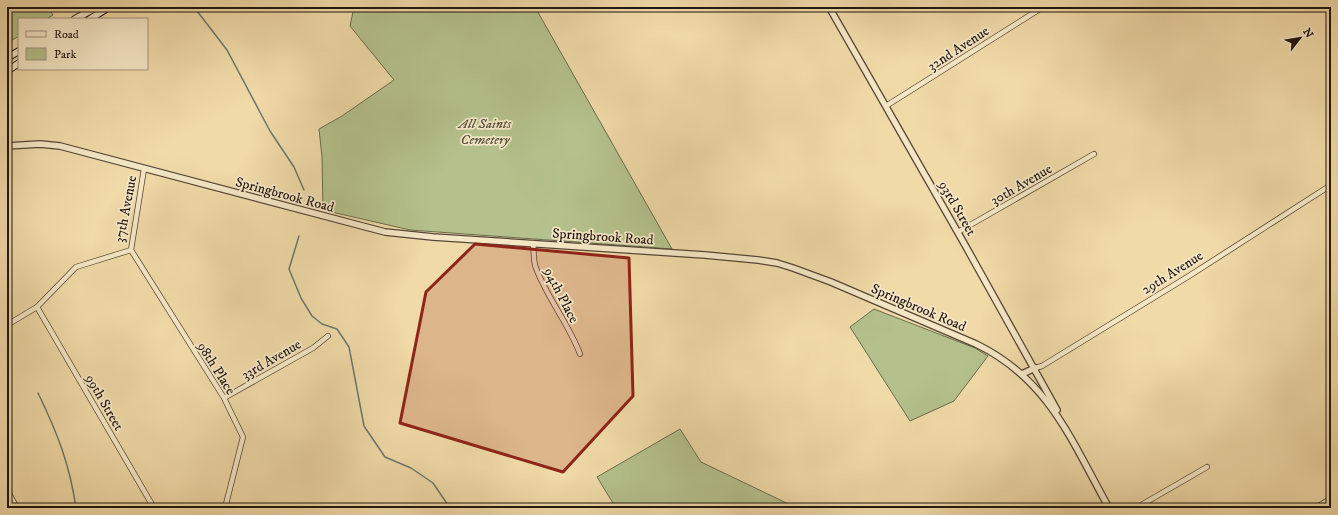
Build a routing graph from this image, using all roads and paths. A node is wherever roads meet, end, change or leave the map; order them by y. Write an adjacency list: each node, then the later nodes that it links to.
1 (97, 7): 5 (main road)
2 (109, 7): 6 (main road)
3 (828, 7): 11 (street, 93rd Street)
4 (1043, 7): 11 (street, 32nd Avenue)
5 (77, 18)
6 (92, 18)
7 (18, 52): 8 (main road)
8 (7, 58)
9 (18, 64): 10 (main road)
10 (7, 71)
11 (886, 106): 16 (street, 93rd Street)
12 (7, 146): 14 (street, Springbrook Road)
13 (1094, 154): 16 (street, 30th Avenue)
14 (144, 169): 17 (street, Springbrook Road); 18 (street, 37th Avenue)
15 (1331, 184): 23 (street, 29th Avenue)
16 (958, 232): 23 (street, 93rd Street)
17 (533, 243): 22 (street, 94th Place); 24 (street, Springbrook Road)
18 (131, 250): 19 (street, 37th Avenue); 25 (street, 98th Place)
19 (37, 307): 20 (street, 37th Avenue); 31 (street, 99th Street)
20 (7, 325)
21 (328, 336): 25 (street, 33rd Avenue)
22 (580, 354)
23 (1035, 368): 24 (street, 29th Avenue); 26 (street, 93rd Street)
24 (1022, 374): 26 (street, Springbrook Road)
25 (224, 398): 32 (street, 98th Place)
26 (1063, 424): 33 (street, Springbrook Road)
27 (1207, 466): 34 (street)
28 (7, 490): 30 (street)
29 (1331, 498): 35 (street)
30 (17, 508)
31 (154, 508)
32 (225, 508)
33 (1109, 508)
34 (1136, 508)
35 (1316, 508)

